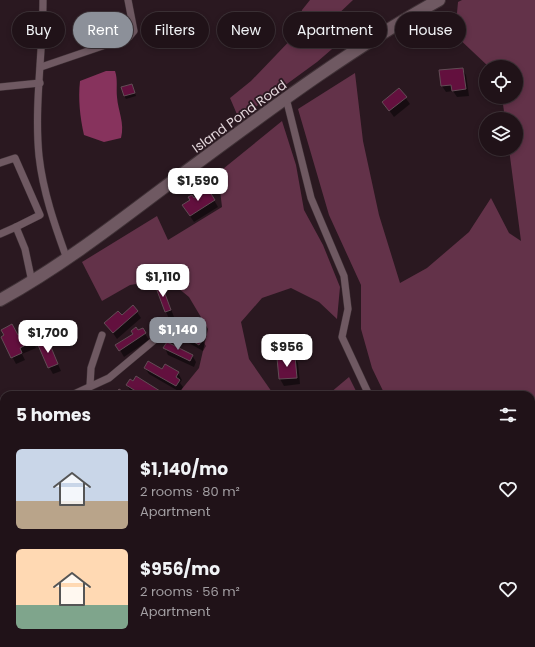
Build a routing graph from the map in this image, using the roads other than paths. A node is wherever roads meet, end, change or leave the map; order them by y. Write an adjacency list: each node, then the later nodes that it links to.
1 (43, 0): 4 (lane)
2 (128, 0): 4 (lane)
3 (439, 0): 7 (street, Island Pond Road)
4 (41, 67): 5 (lane)
5 (40, 83): 6 (lane); 11 (lane)
6 (0, 87)
7 (286, 98): 11 (street, Island Pond Road); 18 (lane)
8 (0, 163): 9 (lane)
9 (16, 227): 10 (lane); 12 (lane)
10 (0, 234)
11 (67, 260): 12 (street, Island Pond Road)
12 (32, 282): 13 (street, Island Pond Road)
13 (0, 300)
14 (164, 332): 16 (lane)
15 (102, 335): 16 (lane)
16 (90, 386): 17 (lane)
17 (80, 391)
18 (367, 391)

